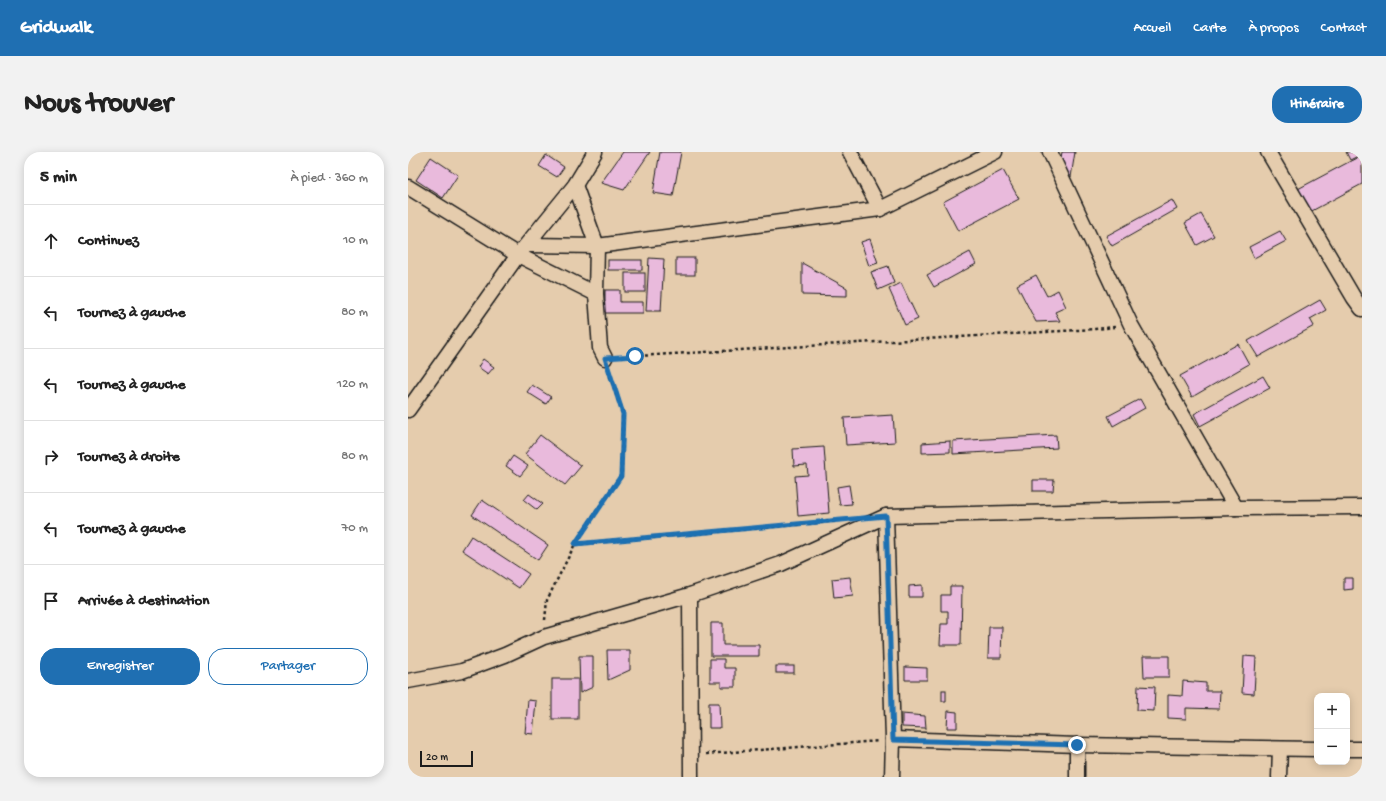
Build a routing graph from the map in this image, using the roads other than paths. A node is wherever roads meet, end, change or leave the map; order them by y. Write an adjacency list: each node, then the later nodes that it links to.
1 (595, 152): 6 (street)
2 (850, 152): 8 (street)
3 (996, 152): 8 (street)
4 (1050, 152): 17 (street)
5 (1268, 152): 13 (street)
6 (576, 185): 9 (street); 10 (street)
7 (408, 187): 11 (street)
8 (880, 209): 10 (street)
9 (528, 245): 10 (street); 11 (street)
10 (597, 246): 12 (street)
11 (518, 255): 12 (street); 15 (street)
12 (596, 294): 14 (street)
13 (1362, 309)
14 (605, 358)
15 (408, 410)
16 (1362, 507): 17 (street)
17 (1236, 508): 18 (street)
18 (886, 516): 19 (street); 21 (street)
19 (690, 595): 20 (street); 27 (street)
20 (408, 680)
21 (893, 740): 22 (street); 28 (street)
22 (1077, 745): 23 (street); 29 (street)
23 (1280, 749): 24 (street); 30 (street)
24 (1314, 749)
25 (1350, 749): 26 (street)
26 (1362, 749)
27 (691, 777)
28 (892, 777)
29 (1077, 777)
30 (1279, 777)

